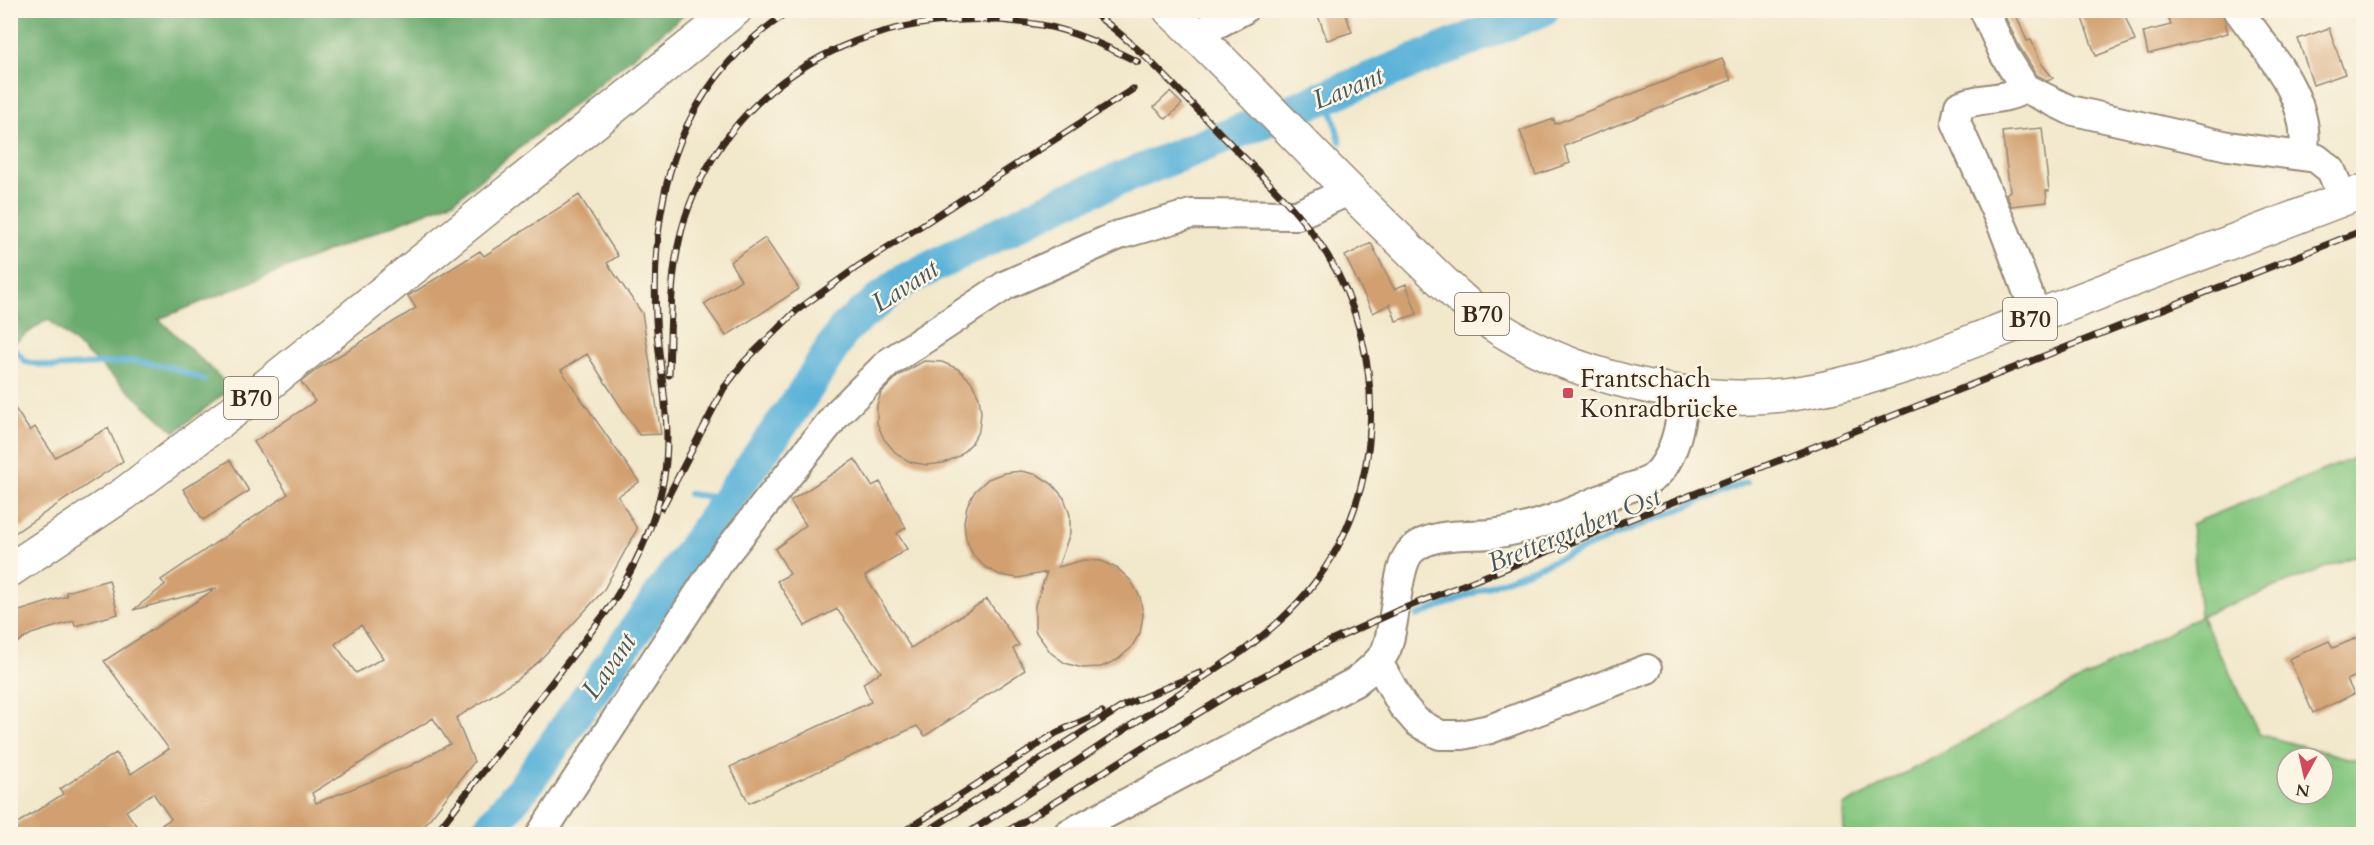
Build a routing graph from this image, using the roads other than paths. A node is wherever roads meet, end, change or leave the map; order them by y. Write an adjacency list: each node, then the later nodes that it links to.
1 (735, 10): 13 (main road, B70)
2 (1170, 10): 6 (main road, B70)
3 (1243, 10): 6 (street)
4 (1984, 10): 7 (street)
5 (2238, 10): 8 (street)
6 (1196, 35): 9 (main road, B70)
7 (2025, 88): 8 (street); 11 (street)
8 (2303, 156): 10 (street)
9 (1348, 191): 12 (main road, B70); 16 (street)
10 (2353, 195): 11 (main road, B70)
11 (2037, 317): 12 (main road, B70)
12 (1685, 393): 14 (street)
13 (10, 570)
14 (1378, 662): 15 (street); 17 (street)
15 (1647, 669)
16 (541, 834)
17 (1068, 834)

